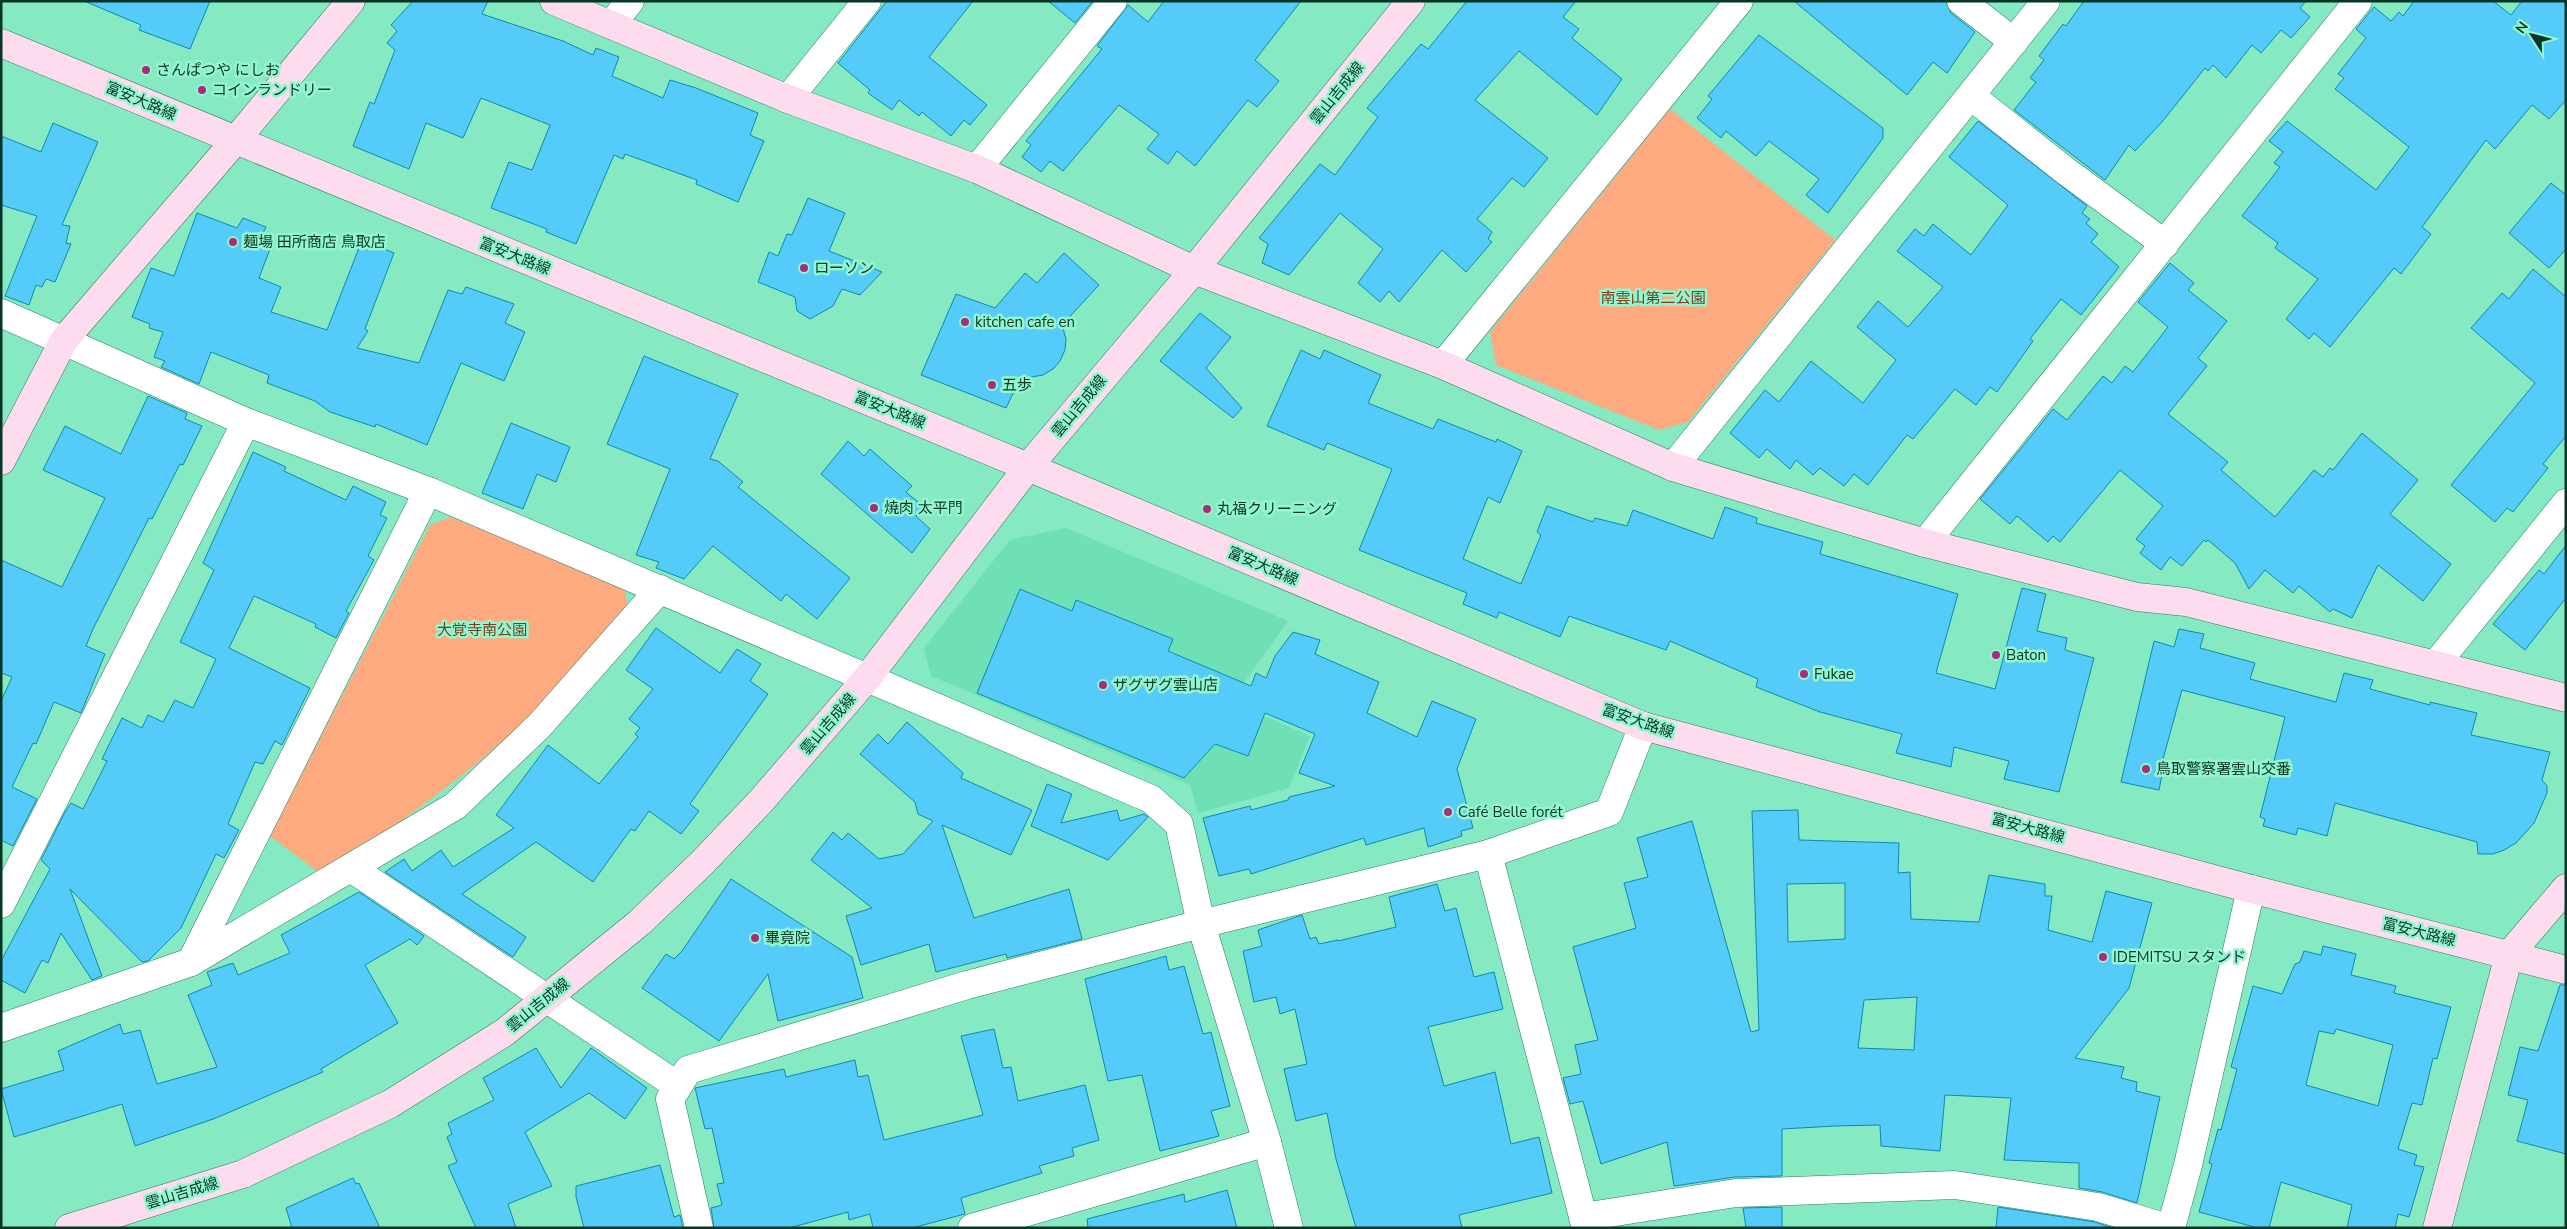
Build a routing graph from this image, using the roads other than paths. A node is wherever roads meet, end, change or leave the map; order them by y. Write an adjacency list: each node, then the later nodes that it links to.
1 (350, 1): 16 (street)
2 (554, 1): 11 (street)
3 (630, 1): 11 (street)
4 (867, 1): 15 (street)
5 (1113, 1): 17 (street)
6 (1411, 1): 19 (street, 雲山吉成線)
7 (1740, 1): 22 (street)
8 (1961, 1): 12 (street)
9 (2046, 1): 12 (street)
10 (2358, 1): 18 (street)
11 (611, 25): 15 (street)
12 (2014, 42): 14 (street)
13 (1, 43): 16 (street, 富安大路線)
14 (1971, 96): 18 (street); 26 (street)
15 (788, 99): 17 (street)
16 (235, 141): 21 (street); 25 (street, 富安大路線)
17 (977, 169): 19 (street)
18 (2164, 244): 29 (street)
19 (1194, 270): 22 (street); 25 (street, 雲山吉成線)
20 (1, 314): 21 (street)
21 (64, 340): 23 (street); 24 (street)
22 (1443, 365): 26 (street)
23 (246, 422): 27 (street); 39 (street)
24 (1, 461)
25 (1028, 467): 32 (street, 雲山吉成線); 34 (street, 富安大路線)
26 (1673, 467): 29 (street)
27 (428, 491): 30 (street); 42 (street)
28 (2566, 503): 31 (street)
29 (1925, 543): 31 (street)
30 (660, 589): 32 (street); 36 (street)
31 (2436, 664): 33 (street)
32 (868, 678): 40 (street); 44 (street, 雲山吉成線)
33 (2566, 698)
34 (1642, 726): 35 (street); 38 (street, 富安大路線)
35 (1488, 854): 40 (street); 49 (street)
36 (350, 868): 42 (street); 44 (street)
37 (2566, 888): 41 (street)
38 (2251, 889): 41 (street, 富安大路線); 54 (street)
39 (1, 904)
40 (1201, 924): 46 (street); 47 (street)
41 (2510, 956): 43 (street, 富安大路線); 55 (street)
42 (191, 962): 45 (street)
43 (2566, 970)
44 (548, 998): 46 (street); 50 (street, 雲山吉成線)
45 (1, 1028)
46 (678, 1086): 51 (street)
47 (1267, 1142): 48 (street); 53 (street)
48 (1042, 1218): 52 (street)
49 (1584, 1222): 54 (street)
50 (69, 1228)
51 (699, 1228)
52 (972, 1228)
53 (1289, 1228)
54 (2169, 1228)
55 (2437, 1228)

